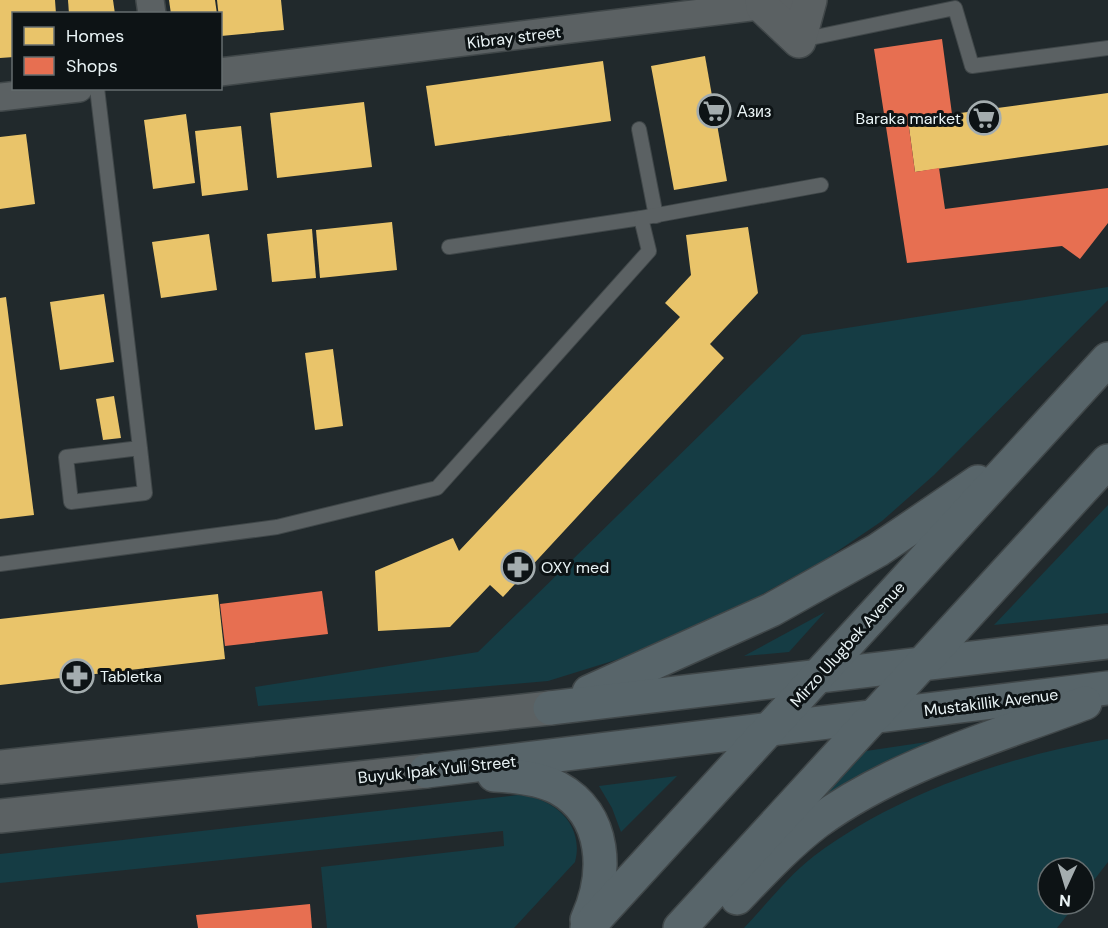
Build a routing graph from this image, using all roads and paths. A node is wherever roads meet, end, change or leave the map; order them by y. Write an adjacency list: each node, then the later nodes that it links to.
1 (808, 0): 2 (street, Kibray street); 3 (main road)
2 (763, 3): 3 (main road); 5 (street, Kibray street)
3 (799, 41): 4 (lane)
4 (1108, 48)
5 (222, 72)
6 (61, 90): 8 (street)
7 (97, 90): 15 (lane)
8 (0, 97)
9 (639, 129): 11 (lane)
10 (820, 185): 11 (lane)
11 (656, 216): 12 (lane)
12 (641, 218): 13 (lane); 18 (lane)
13 (449, 247)
14 (1108, 360): 16 (main road, Mirzo Ulugbek Avenue)
15 (140, 448): 15 (lane)
16 (1024, 451): 21 (main road, Mirzo Ulugbek Avenue); 24 (main road)
17 (1108, 461): 20 (main road)
18 (0, 564)
19 (1108, 642): 20 (main road)
20 (922, 664): 21 (main road); 25 (main road)
21 (818, 676): 24 (main road); 26 (main road, Mirzo Ulugbek Avenue)
22 (1108, 688): 25 (main road, Mustakillik Avenue)
23 (1108, 695): 32 (main road)
24 (550, 708): 27 (main road)
25 (874, 717): 26 (main road, Buyuk Ipak Yuli Street); 31 (main road)
26 (769, 729): 28 (main road, Buyuk Ipak Yuli Street); 30 (main road, Mirzo Ulugbek Avenue)
27 (0, 767)
28 (426, 771): 29 (main road, Buyuk Ipak Yuli Street); 30 (main road)
29 (0, 816)
30 (585, 928)
31 (680, 928)
32 (709, 928)

